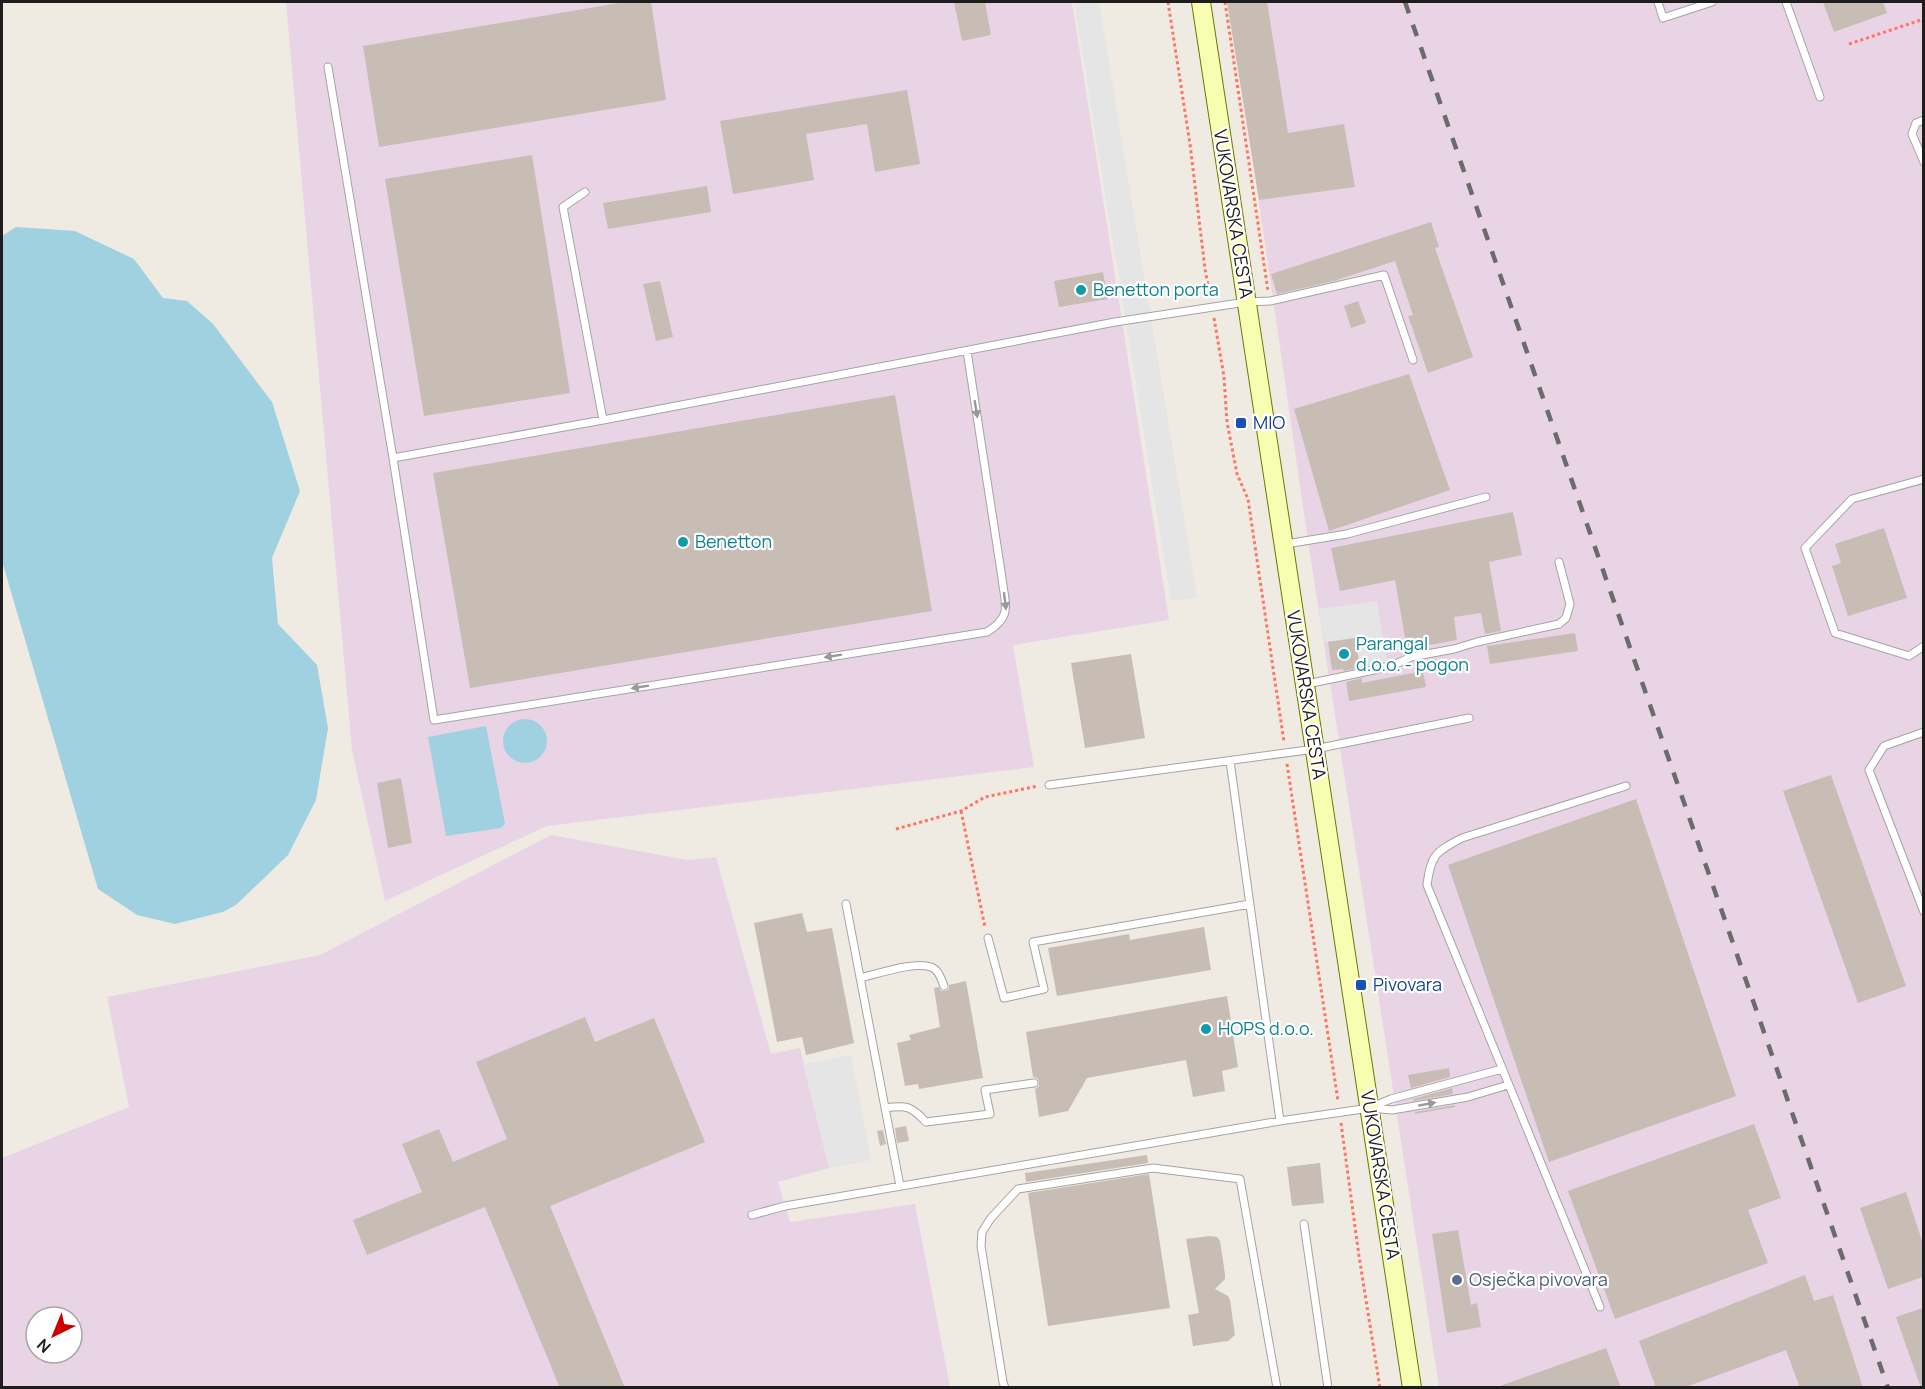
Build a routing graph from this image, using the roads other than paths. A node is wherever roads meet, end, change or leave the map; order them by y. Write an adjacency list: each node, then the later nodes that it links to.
1 (1201, 2): 10 (main road, VUKOVARSKA CESTA)
2 (1658, 2): 3 (lane)
3 (1712, 2)
4 (1786, 2): 6 (lane)
5 (328, 67): 14 (lane)
6 (1820, 97)
7 (1923, 120): 8 (lane)
8 (1923, 162)
9 (585, 192): 13 (lane)
10 (1246, 302): 11 (lane); 12 (lane); 17 (main road, VUKOVARSKA CESTA)
11 (967, 351): 13 (lane); 14 (lane, one-way to 14)
12 (1413, 360)
13 (603, 420): 14 (lane)
14 (393, 458)
15 (1923, 479): 19 (lane)
16 (1486, 497): 17 (lane)
17 (1284, 545): 20 (main road, VUKOVARSKA CESTA)
18 (1559, 562): 20 (lane)
19 (1923, 646)
20 (1305, 685): 23 (main road, VUKOVARSKA CESTA)
21 (1469, 718): 23 (lane)
22 (1923, 732): 29 (lane)
23 (1315, 749): 24 (lane); 37 (main road, VUKOVARSKA CESTA)
24 (1230, 760): 25 (lane); 28 (lane)
25 (1049, 785)
26 (1626, 786): 33 (lane)
27 (846, 904): 31 (lane)
28 (1250, 904): 30 (lane); 38 (lane)
29 (1923, 912)
30 (988, 938)
31 (860, 978): 32 (lane); 36 (lane)
32 (944, 986)
33 (1502, 1069): 35 (lane); 37 (lane)
34 (1034, 1083): 36 (lane)
35 (1508, 1085): 37 (lane, one-way to 35); 42 (lane)
36 (885, 1108): 39 (lane)
37 (1370, 1108): 38 (lane); 46 (main road, VUKOVARSKA CESTA)
38 (1280, 1121): 39 (lane)
39 (900, 1186): 40 (lane)
40 (752, 1215)
41 (1304, 1224): 45 (lane)
42 (1600, 1306)
43 (1005, 1388): 44 (lane)
44 (1277, 1388)
45 (1328, 1388)
46 (1412, 1388)

